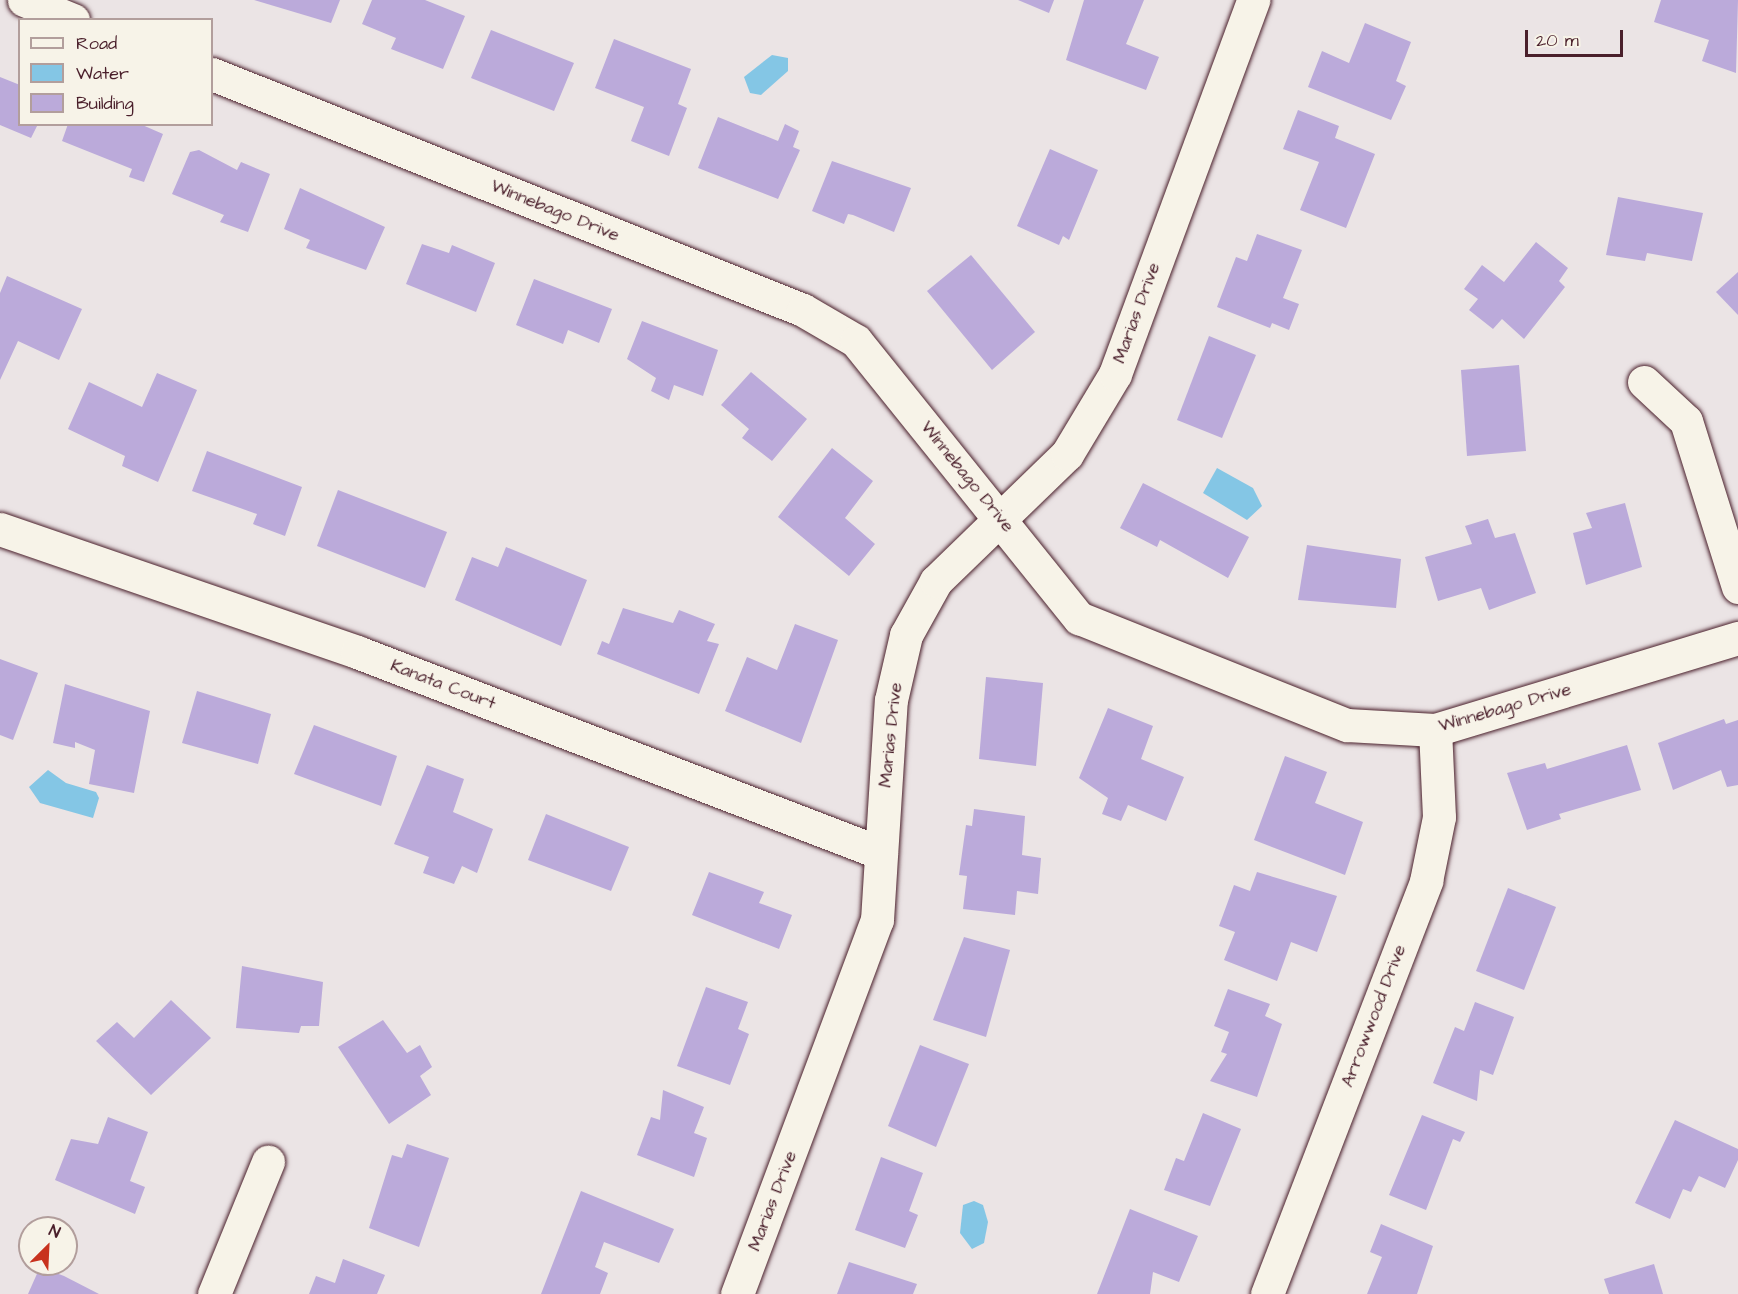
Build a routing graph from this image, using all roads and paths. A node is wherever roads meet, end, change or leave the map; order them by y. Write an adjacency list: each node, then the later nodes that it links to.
1 (24, 0): 3 (street)
2 (1253, 0): 6 (street, Marias Drive)
3 (68, 18)
4 (213, 75): 6 (street, Winnebago Drive)
5 (1644, 382): 8 (street)
6 (1000, 517): 10 (street, Winnebago Drive); 11 (street, Marias Drive)
7 (0, 529): 11 (street, Kanata Court)
8 (1738, 587)
9 (1738, 638): 10 (street, Winnebago Drive)
10 (1435, 730): 15 (street, Arrowwood Drive)
11 (881, 853): 14 (street, Marias Drive)
12 (268, 1162): 13 (street)
13 (214, 1294)
14 (737, 1294)
15 (1267, 1294)

